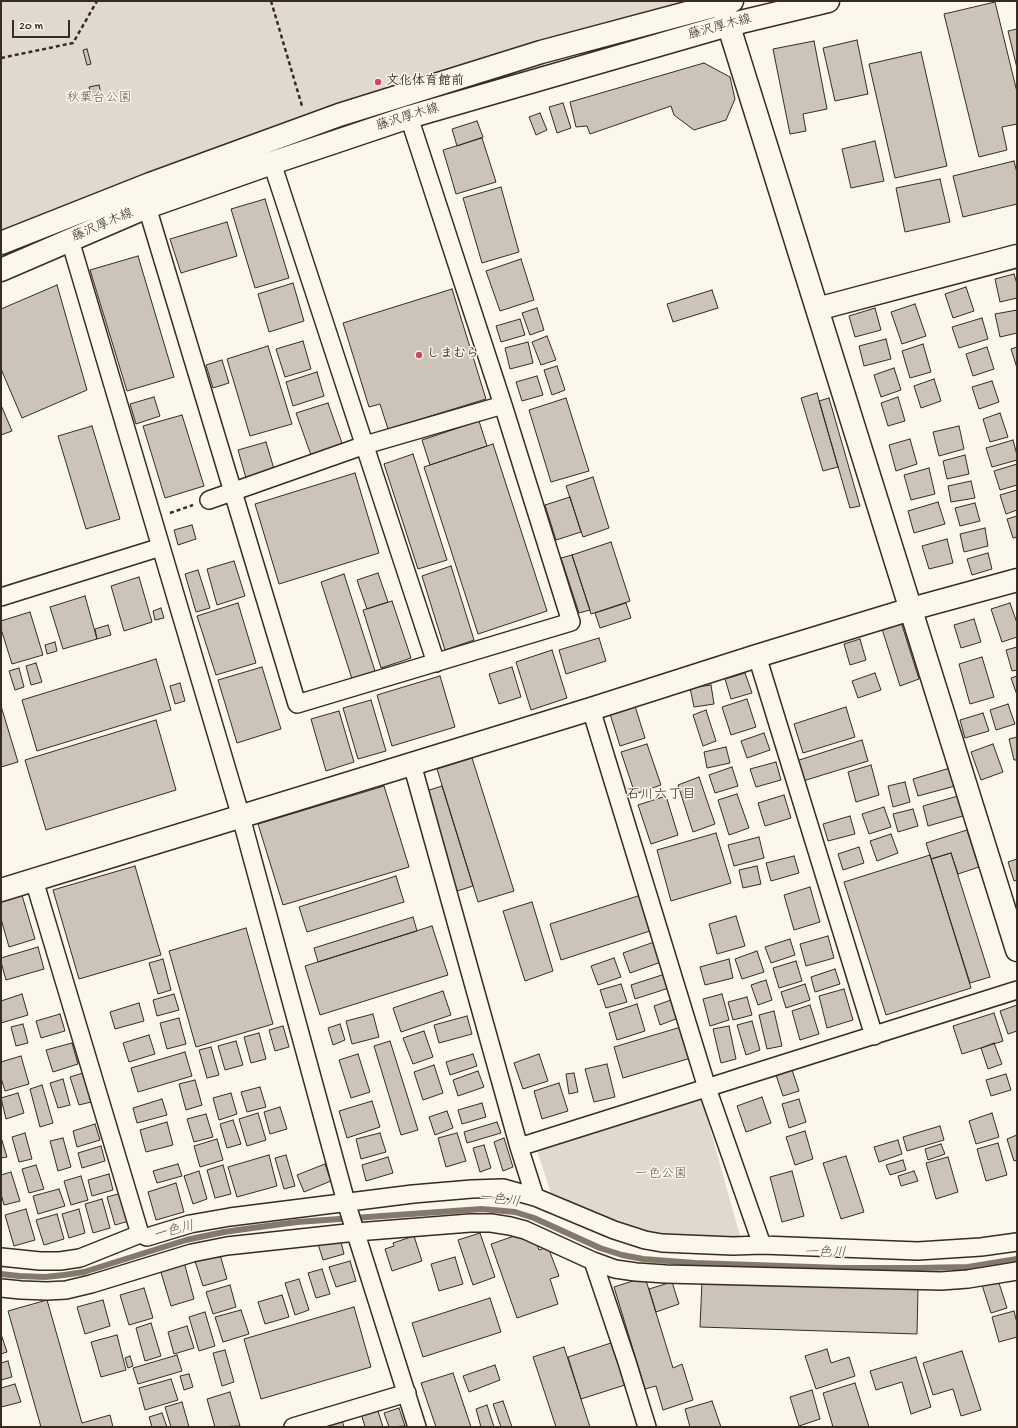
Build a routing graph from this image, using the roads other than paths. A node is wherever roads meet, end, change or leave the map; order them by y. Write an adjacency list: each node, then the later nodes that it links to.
1 (828, 1): 3 (street, 藤沢厚木線)
2 (725, 2): 3 (street); 8 (street, 藤沢厚木線)
3 (728, 25): 4 (street, 藤沢厚木線); 11 (street)
4 (410, 117): 5 (street, 藤沢厚木線); 12 (street)
5 (272, 163): 6 (street, 藤沢厚木線); 13 (street)
6 (147, 207): 7 (street, 藤沢厚木線); 14 (street)
7 (70, 240): 10 (street, 藤沢厚木線); 16 (street)
8 (1, 243)
9 (1017, 256): 11 (street)
10 (1, 270)
11 (817, 309): 19 (street)
12 (503, 405): 13 (street); 21 (street)
13 (365, 445): 14 (street); 21 (street)
14 (233, 491): 15 (street); 21 (street)
15 (209, 500)
16 (161, 547): 18 (street); 24 (street)
17 (1017, 580): 19 (street)
18 (1, 597)
19 (911, 609): 20 (street); 27 (street)
20 (757, 656): 22 (street); 29 (street)
21 (436, 663)
22 (591, 709): 23 (street); 30 (street)
23 (412, 764): 24 (street); 31 (street)
24 (241, 817): 25 (street); 33 (street)
25 (34, 880): 26 (street); 35 (street)
26 (1, 890)
27 (1017, 950)
28 (1017, 990): 29 (street)
29 (874, 1036): 30 (street)
30 (707, 1088): 31 (street); 37 (street)
31 (519, 1147): 32 (street)
32 (535, 1197): 33 (street); 37 (street)
33 (347, 1205): 34 (street); 35 (street)
34 (355, 1229): 39 (street); 41 (street); 42 (street)
35 (140, 1234): 38 (street)
36 (1017, 1242): 37 (street)
37 (762, 1245)
38 (1, 1257)
39 (593, 1262): 40 (street); 45 (street)
40 (1017, 1271)
41 (1, 1288)
42 (407, 1392): 43 (street); 44 (street)
43 (293, 1427)
44 (417, 1427)
45 (648, 1427)

